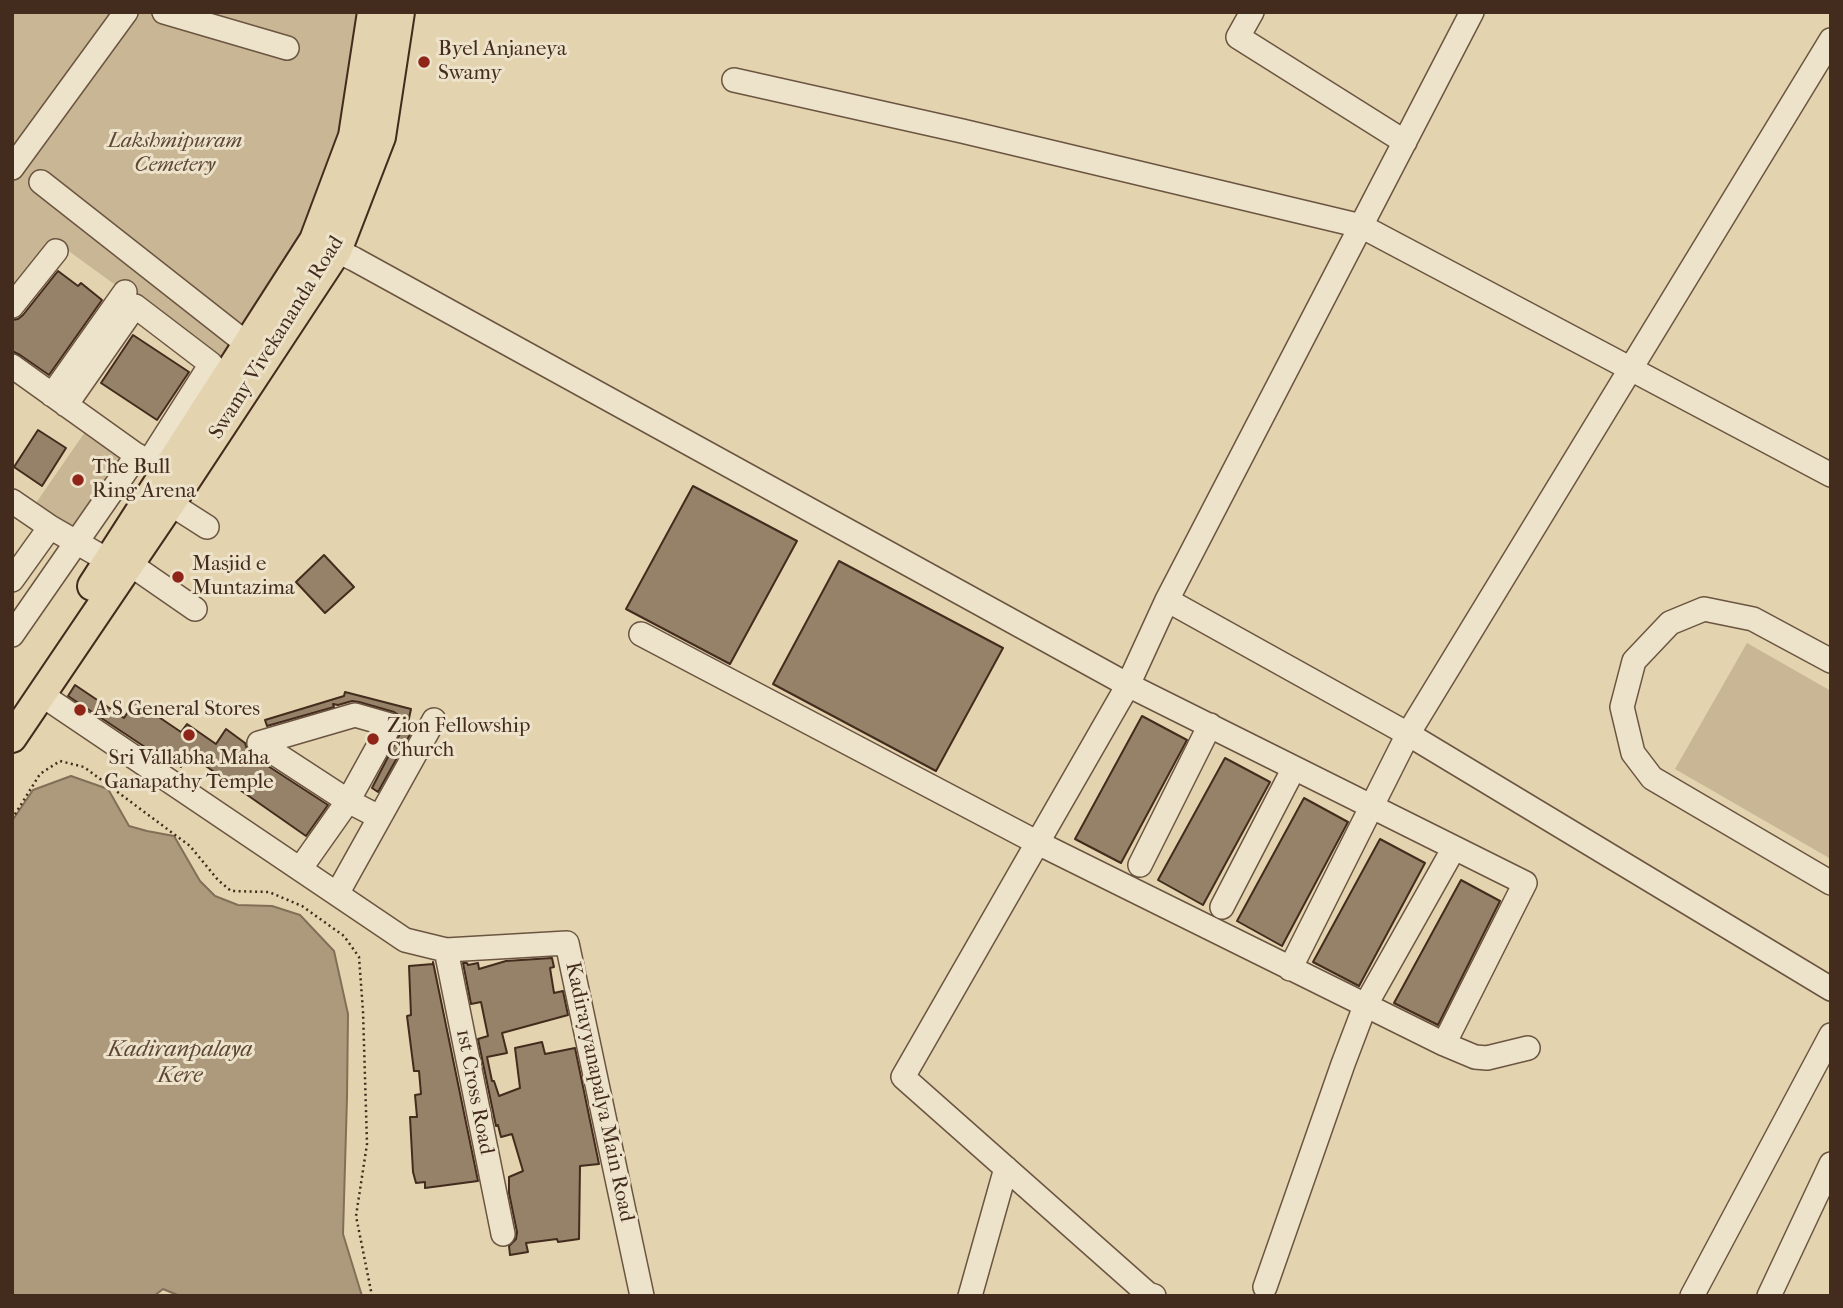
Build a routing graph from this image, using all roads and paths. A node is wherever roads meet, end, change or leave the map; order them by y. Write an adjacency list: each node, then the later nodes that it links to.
1 (127, 12): 11 (street)
2 (164, 12): 8 (street)
3 (372, 12): 18 (main road, Swamy Vivekananda Road)
4 (400, 12): 15 (main road, Swamy Vivekananda Road)
5 (1252, 12): 10 (street)
6 (1472, 12): 10 (street)
7 (1831, 40): 20 (street)
8 (287, 48)
9 (734, 80): 13 (street)
10 (1405, 142): 13 (street)
11 (12, 168)
12 (41, 182): 18 (street)
13 (1361, 226): 20 (street); 31 (street)
14 (56, 251): 17 (street)
15 (337, 251): 25 (main road, Swamy Vivekananda Road); 36 (street)
16 (125, 292): 21 (street)
17 (12, 306)
18 (247, 344): 22 (main road, Swamy Vivekananda Road)
19 (12, 366): 21 (street)
20 (1631, 369): 23 (street); 41 (street)
21 (59, 400): 22 (street); 22 (street)
22 (150, 464): 28 (street); 29 (main road, Swamy Vivekananda Road)
23 (1831, 475)
24 (12, 500): 26 (street)
25 (171, 504): 27 (street); 29 (main road, Swamy Vivekananda Road)
26 (50, 527): 28 (street); 30 (street)
27 (207, 527)
28 (76, 542): 29 (street); 34 (street)
29 (120, 562): 32 (street); 37 (main road, Swamy Vivekananda Road); 38 (main road, Swamy Vivekananda Road)
30 (12, 580)
31 (1167, 600): 36 (street); 41 (street)
32 (195, 609)
33 (641, 634): 48 (street)
34 (12, 635)
35 (1831, 661): 52 (street)
36 (1128, 685): 40 (street); 48 (street)
37 (42, 695): 42 (main road, Swamy Vivekananda Road); 51 (street, Kadirayyanapalya Main Road)
38 (12, 704)
39 (434, 720): 46 (street)
40 (1210, 725): 43 (street); 50 (street)
41 (1408, 734): 45 (street); 57 (street)
42 (12, 738)
43 (1294, 768): 45 (street); 54 (street)
44 (348, 801): 44 (street); 46 (street); 51 (street)
45 (1372, 807): 49 (street); 56 (street)
46 (379, 817): 53 (street)
47 (12, 819): 66 (path)
48 (1038, 843): 56 (street); 63 (street)
49 (1454, 848): 58 (street); 60 (street)
50 (1140, 865)
51 (300, 869): 53 (street, Kadirayyanapalya Main Road)
52 (1831, 883)
53 (337, 894): 55 (street, Kadirayyanapalya Main Road)
54 (1222, 908)
55 (446, 950): 64 (street, 1st Cross Road); 67 (street, Kadirayyanapalya Main Road)
56 (1290, 968): 58 (street)
57 (1831, 989)
58 (1365, 1006): 60 (street); 65 (street)
59 (1831, 1035): 70 (street)
60 (1444, 1044): 61 (street)
61 (1528, 1048)
62 (1831, 1164): 71 (street)
63 (1006, 1168): 68 (street); 69 (street)
64 (503, 1234)
65 (1265, 1287)
66 (372, 1296)
67 (642, 1296)
68 (970, 1296)
69 (1154, 1296)
70 (1692, 1296)
71 (1769, 1296)

